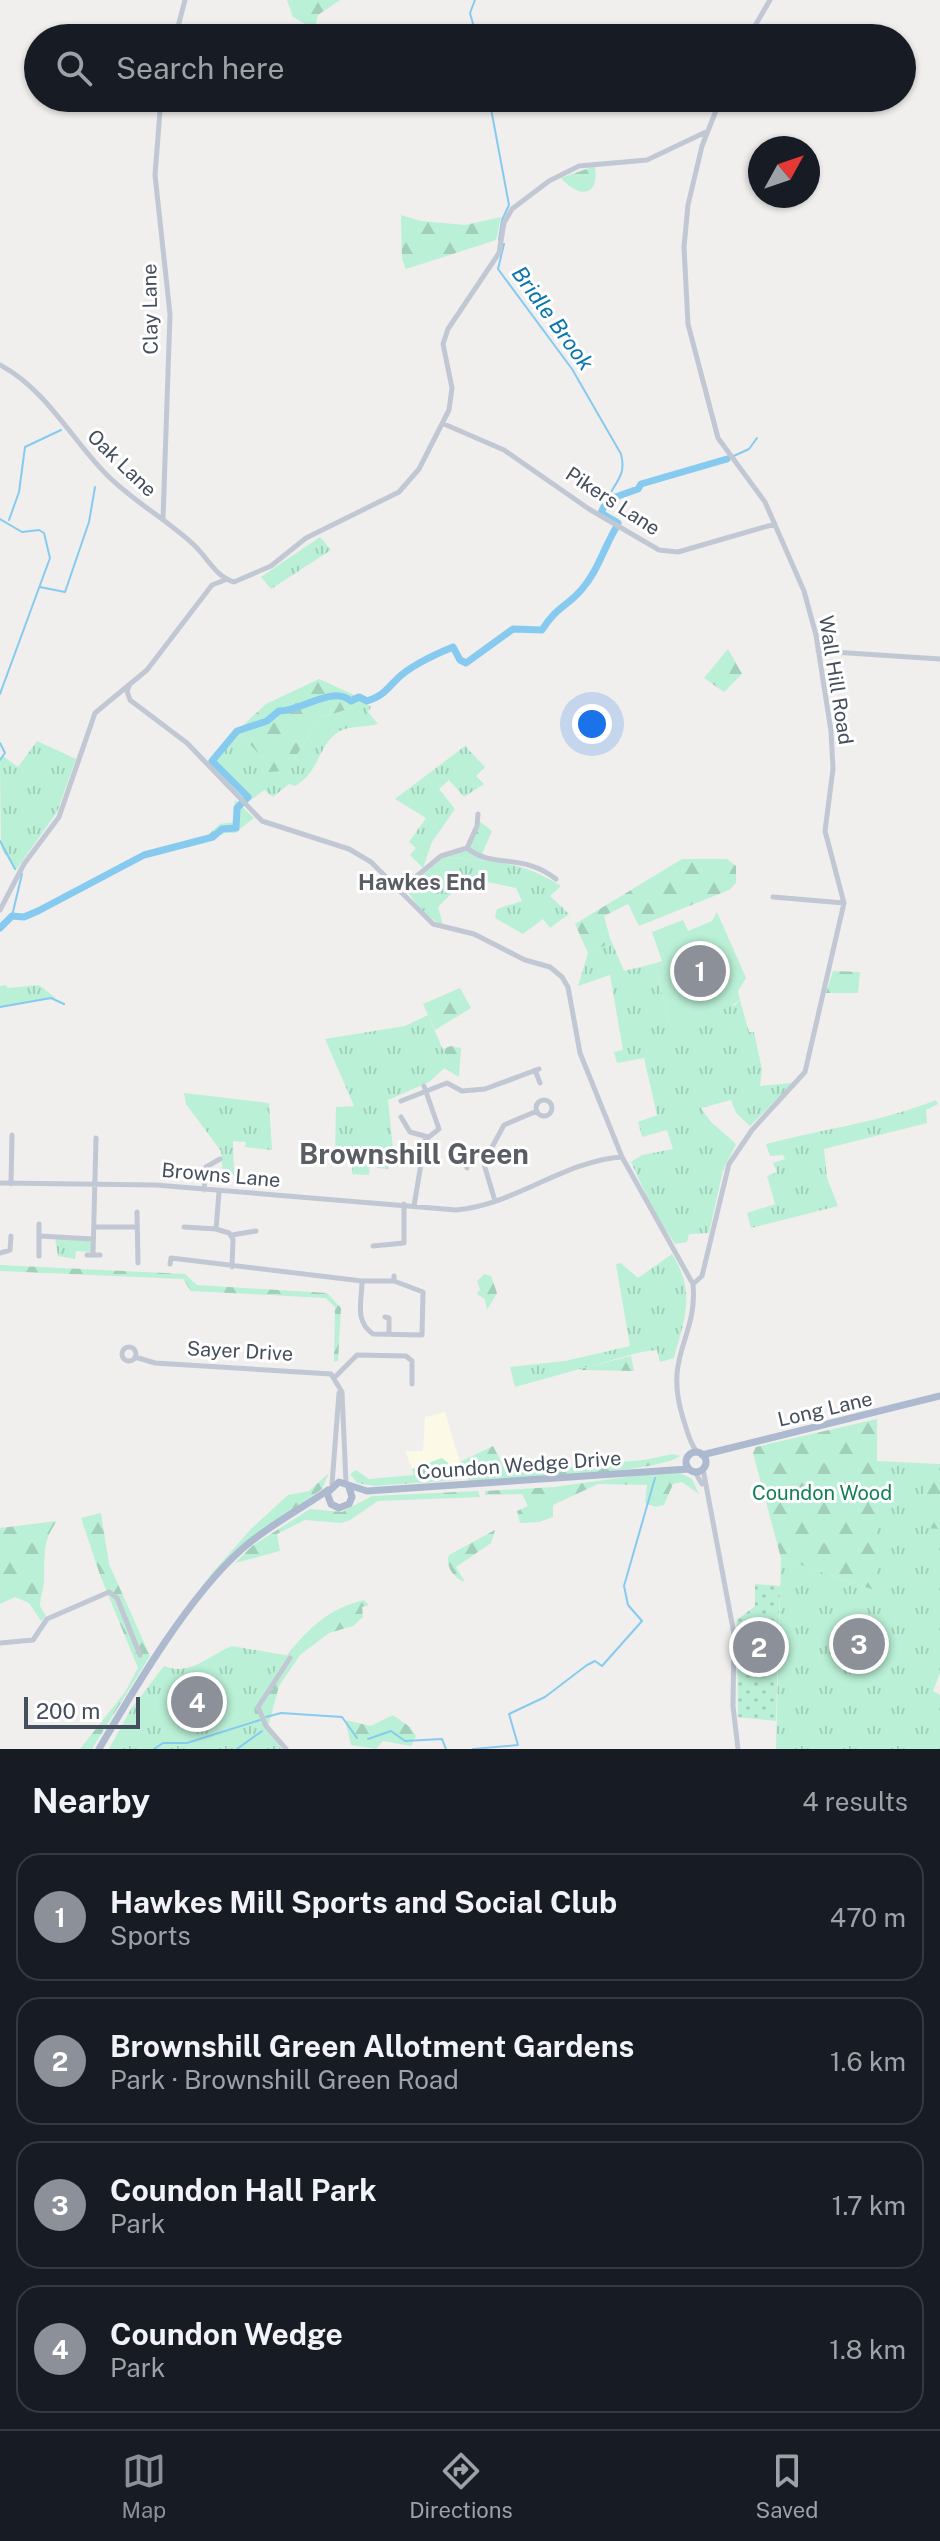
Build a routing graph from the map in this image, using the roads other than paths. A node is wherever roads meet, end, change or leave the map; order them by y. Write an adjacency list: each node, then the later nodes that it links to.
1 (185, 0): 3 (street)
2 (770, 0): 4 (street)
3 (179, 24)
4 (756, 24)
5 (160, 112): 12 (street, Clay Lane)
6 (716, 112): 7 (street, Wall Hill Road)
7 (709, 130): 8 (street); 9 (street, Wall Hill Road)
8 (692, 140): 9 (street); 11 (street)
9 (702, 146): 13 (street, Wall Hill Road)
10 (0, 365): 12 (street, Oak Lane)
11 (444, 424): 13 (street, Pikers Lane); 15 (street)
12 (163, 520): 14 (street, Oak Lane)
13 (775, 524): 17 (street, Wall Hill Road)
14 (214, 569): 15 (street, Oak Lane); 16 (street)
15 (226, 580): 16 (street)
16 (212, 585): 19 (street)
17 (818, 651): 18 (street); 27 (street, Wall Hill Road)
18 (940, 659)
19 (129, 686): 20 (street); 21 (street)
20 (116, 695): 21 (street); 28 (street)
21 (130, 700): 25 (street)
22 (478, 814): 23 (street)
23 (467, 848): 24 (street); 25 (street)
24 (556, 879)
25 (399, 891): 38 (street)
26 (773, 897): 27 (street)
27 (844, 903): 70 (street, Wall Hill Road)
28 (0, 910)
29 (540, 1083): 30 (street)
30 (425, 1089): 31 (street); 35 (street)
31 (401, 1101)
32 (537, 1111): 37 (street)
33 (401, 1117): 35 (street)
34 (12, 1135): 42 (street)
35 (428, 1137): 48 (street)
36 (96, 1138): 43 (street)
37 (481, 1154): 40 (street); 46 (street)
38 (622, 1157): 46 (street, Browns Lane); 70 (street)
39 (220, 1159): 44 (street)
40 (467, 1168)
41 (0, 1183): 42 (street, Browns Lane)
42 (11, 1184): 43 (street, Browns Lane)
43 (95, 1184): 44 (street, Browns Lane); 51 (street)
44 (204, 1190): 45 (street, Browns Lane)
45 (219, 1192): 47 (street, Browns Lane); 54 (street)
46 (495, 1201): 48 (street, Browns Lane)
47 (404, 1204): 48 (street, Browns Lane); 60 (street)
48 (414, 1206)
49 (137, 1212): 52 (street)
50 (39, 1224): 58 (street)
51 (94, 1227): 52 (street); 59 (street)
52 (137, 1227): 65 (street)
53 (188, 1227): 54 (street)
54 (216, 1229): 56 (street)
55 (255, 1234): 56 (street)
56 (232, 1235): 68 (street)
57 (11, 1236): 61 (street)
58 (40, 1236): 59 (street); 62 (street)
59 (93, 1239): 63 (street)
60 (373, 1246)
61 (0, 1253)
62 (41, 1254)
63 (93, 1255)
64 (130, 1255): 65 (street)
65 (138, 1255): 67 (street)
66 (171, 1258): 68 (street)
67 (138, 1263)
68 (232, 1267): 69 (street)
69 (362, 1281): 72 (street); 72 (street)
70 (693, 1284): 80 (street, Wall Hill Road)
71 (389, 1317): 72 (street)
72 (389, 1334)
73 (135, 1357): 74 (street, Sayer Drive)
74 (197, 1365): 75 (street); 76 (street, Sayer Drive)
75 (197, 1373)
76 (335, 1377): 77 (street); 78 (street)
77 (340, 1384): 81 (street); 82 (street)
78 (412, 1384)
79 (940, 1396): 80 (main road, Long Lane)
80 (696, 1462): 83 (main road, Coundon Wedge Drive); 92 (street)
81 (348, 1485): 82 (main road, Coundon Wedge Drive); 83 (main road, Coundon Wedge Drive); 84 (main road)
82 (330, 1487): 85 (main road); 86 (main road)
83 (367, 1491): 84 (main road)
84 (351, 1502): 86 (main road)
85 (305, 1505): 86 (main road); 90 (main road)
86 (333, 1506)
87 (0, 1643): 88 (street)
88 (140, 1655)
89 (290, 1658): 91 (street)
90 (99, 1749)
91 (286, 1749)
92 (738, 1749)

